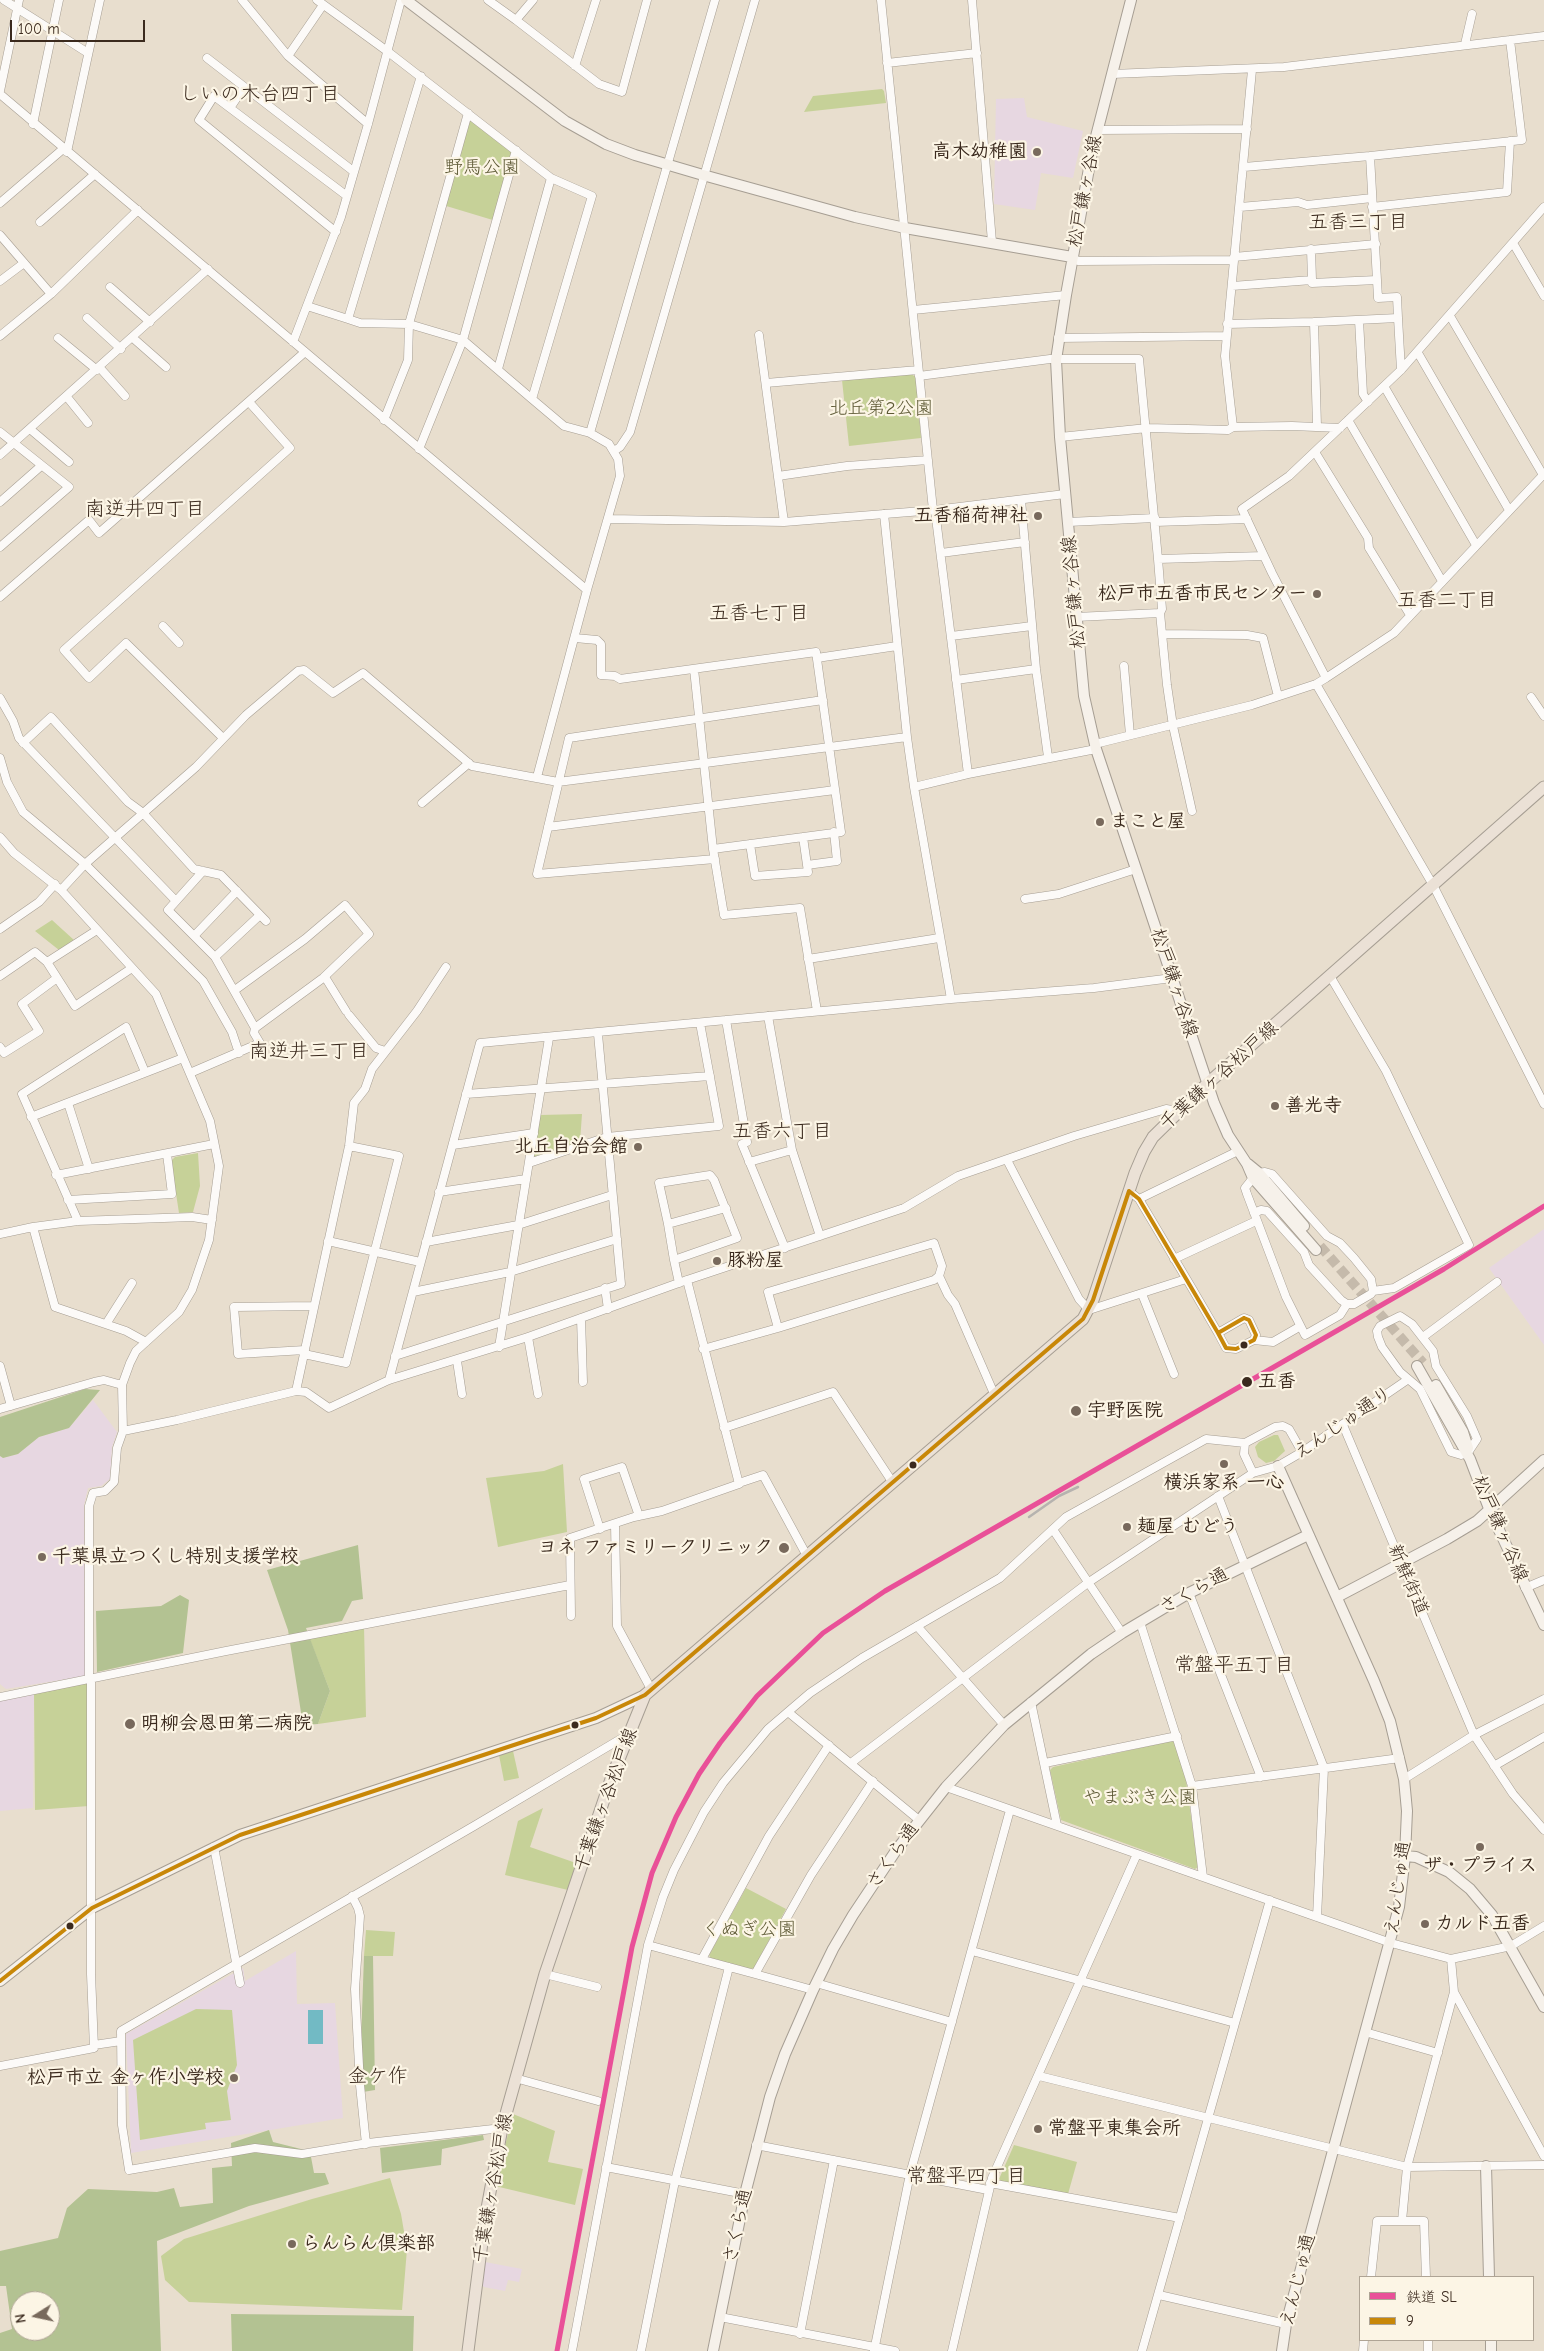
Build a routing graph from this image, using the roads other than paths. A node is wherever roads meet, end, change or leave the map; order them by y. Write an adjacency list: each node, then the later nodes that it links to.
1 (4, 0): 17 (street)
2 (60, 0): 20 (street)
3 (100, 0): 25 (street)
4 (242, 0): 27 (street)
5 (401, 0): 24 (street)
6 (406, 0): 46 (street)
7 (488, 0): 19 (street)
8 (533, 0): 19 (street)
9 (596, 0): 30 (street)
10 (647, 0): 30 (street)
11 (715, 0): 46 (street)
12 (755, 0): 50 (street)
13 (881, 0): 29 (street)
14 (972, 0): 26 (street)
15 (1131, 0): 32 (street, 松戸鎌ヶ谷線)
16 (320, 2): 24 (street); 27 (street)
17 (18, 4): 20 (street); 35 (street)
18 (1472, 14): 23 (street)
19 (516, 20): 30 (street)
20 (53, 31): 25 (street); 38 (street)
21 (1544, 36): 22 (street)
22 (1510, 40): 23 (street); 42 (street)
23 (1465, 44): 31 (street)
24 (387, 51): 33 (street); 39 (street)
25 (88, 52): 44 (street)
26 (977, 53): 29 (street); 63 (street)
27 (288, 56): 39 (street)
28 (207, 58): 34 (street)
29 (887, 63): 60 (street)
30 (575, 66)
31 (1252, 70): 32 (street); 40 (street)
32 (1112, 74): 41 (street, 松戸鎌ヶ谷線)
33 (421, 76): 37 (street); 84 (street)
34 (244, 87): 36 (street); 48 (street)
35 (2, 98): 38 (street)
36 (230, 108): 52 (street); 61 (street)
37 (468, 113): 43 (street); 88 (street)
38 (33, 124): 44 (street)
39 (368, 124): 48 (street)
40 (1247, 129): 41 (street); 47 (street)
41 (1097, 130): 67 (street, 松戸鎌ヶ谷線)
42 (1510, 141): 45 (street); 57 (street)
43 (516, 150): 51 (street); 96 (street)
44 (65, 151): 49 (street); 54 (street)
45 (1370, 156): 47 (street); 53 (street)
46 (667, 165): 50 (street); 123 (street)
47 (1244, 167): 56 (street)
48 (354, 171): 52 (street)
49 (94, 174): 58 (street); 59 (street)
50 (704, 175): 60 (street); 127 (street)
51 (551, 178): 104 (street); 111 (street)
52 (346, 196): 61 (street)
53 (1372, 198): 56 (street); 57 (street)
54 (0, 202)
55 (1544, 206): 64 (street)
56 (1240, 207): 68 (street)
57 (1372, 207): 65 (street)
58 (138, 210): 70 (street); 76 (street)
59 (40, 222)
60 (905, 228): 63 (street); 80 (street)
61 (336, 232): 79 (street)
62 (0, 236): 69 (street)
63 (992, 242): 67 (street)
64 (1513, 243): 78 (street); 81 (street)
65 (1376, 244): 66 (street); 72 (street)
66 (1311, 248): 68 (street); 71 (street)
67 (1072, 257): 68 (street); 77 (street, 松戸鎌ヶ谷線)
68 (1234, 258): 74 (street)
69 (24, 263): 73 (street); 76 (street)
70 (208, 270): 86 (street); 97 (street)
71 (1312, 280): 72 (street); 74 (street)
72 (1377, 280): 83 (street)
73 (0, 282)
74 (1232, 286): 89 (street)
75 (110, 287): 86 (street)
76 (51, 294): 91 (street)
77 (1066, 295): 80 (street); 95 (street, 松戸鎌ヶ谷線)
78 (1544, 296)
79 (307, 306): 84 (street); 97 (street)
80 (912, 310): 106 (street)
81 (1450, 316): 100 (street); 133 (street)
82 (87, 318): 98 (street)
83 (1398, 318): 85 (street); 105 (street)
84 (348, 320): 88 (street)
85 (1359, 320): 87 (street); 113 (street)
86 (150, 322): 94 (street)
87 (1314, 322): 89 (street); 117 (street)
88 (408, 324): 96 (street); 114 (street)
89 (1228, 324): 92 (street)
90 (758, 335): 107 (street)
91 (0, 336)
92 (1226, 336): 95 (street); 119 (street)
93 (58, 338): 103 (street)
94 (132, 338): 98 (street); 102 (street)
95 (1058, 338): 101 (street, 松戸鎌ヶ谷線)
96 (463, 340): 104 (street); 126 (street)
97 (293, 342): 99 (street)
98 (120, 349): 103 (street)
99 (305, 352): 112 (street); 114 (street)
100 (1418, 353): 105 (street); 139 (street)
101 (1056, 360): 106 (street); 118 (street); 124 (street, 松戸鎌ヶ谷線)
102 (166, 367)
103 (98, 369): 109 (street); 110 (street)
104 (498, 370): 111 (street)
105 (1401, 370): 108 (street)
106 (918, 373): 107 (street); 130 (street)
107 (766, 383): 134 (street)
108 (1384, 386): 113 (street); 147 (street)
109 (125, 396)
110 (67, 397): 116 (street); 121 (street)
111 (532, 398): 123 (street)
112 (249, 402): 154 (street); 181 (street)
113 (1368, 402): 115 (street)
114 (384, 420): 126 (street)
115 (1348, 420): 120 (street); 152 (street)
116 (88, 423)
117 (1317, 426): 119 (street); 120 (street)
118 (1147, 428): 119 (street); 124 (street); 143 (street)
119 (1233, 428)
120 (1340, 428): 128 (street)
121 (30, 430): 125 (street); 131 (street)
122 (0, 432): 125 (street)
123 (590, 433): 127 (street)
124 (1060, 437): 135 (street, 松戸鎌ヶ谷線)
125 (14, 443): 129 (street); 132 (street)
126 (419, 449): 153 (street)
127 (614, 451): 141 (street)
128 (1315, 452): 142 (street); 156 (street)
129 (0, 455)
130 (928, 460): 134 (street); 138 (street)
131 (69, 462)
132 (41, 466): 137 (street); 148 (street)
133 (1543, 474): 139 (street)
134 (778, 476): 144 (street)
135 (1065, 494): 136 (street); 145 (street, 松戸鎌ヶ谷線)
136 (1021, 500): 138 (street); 146 (street)
137 (0, 502)
138 (934, 510): 140 (street); 149 (street)
139 (1509, 510): 147 (street)
140 (884, 514): 144 (street); 164 (street)
141 (609, 519): 144 (street); 153 (street)
142 (1247, 519): 143 (street); 150 (street)
143 (1155, 520): 145 (street); 151 (street)
144 (784, 522)
145 (1068, 522): 157 (street, 松戸鎌ヶ谷線)
146 (1025, 542): 149 (street); 159 (street)
147 (1476, 545): 152 (street)
148 (0, 548)
149 (941, 553): 161 (street)
150 (1264, 556): 151 (street); 169 (street)
151 (1158, 559): 155 (street)
152 (1442, 581): 156 (street)
153 (587, 590): 162 (street)
154 (0, 596)
155 (1160, 612): 157 (street); 160 (street)
156 (1410, 615): 169 (street)
157 (1076, 617): 183 (street, 松戸鎌ヶ谷線)
158 (163, 626): 163 (street)
159 (1032, 626): 161 (street); 168 (street)
160 (1163, 634): 172 (street); 178 (street)
161 (951, 636): 170 (street)
162 (575, 638): 167 (street); 190 (street)
163 (179, 643)
164 (897, 646): 165 (street); 180 (street)
165 (817, 658): 167 (street); 175 (street)
166 (1124, 666): 179 (street)
167 (694, 669): 177 (street)
168 (1036, 669): 170 (street); 185 (street)
169 (1326, 678): 171 (street)
170 (956, 680): 189 (street)
171 (1316, 684): 172 (street); 211 (street)
172 (1278, 696): 178 (street)
173 (1531, 698): 176 (street)
174 (0, 699): 182 (street)
175 (823, 700): 177 (street); 184 (street)
176 (1544, 716)
177 (699, 720): 187 (street); 191 (street)
178 (1172, 726): 179 (street); 197 (street)
179 (1130, 735): 183 (street)
180 (907, 737): 184 (street); 192 (street)
181 (222, 738): 188 (street); 198 (street)
182 (23, 743): 198 (street); 203 (street)
183 (1096, 746): 185 (street); 209 (street, 松戸鎌ヶ谷線)
184 (830, 747): 187 (street); 194 (street)
185 (1048, 757): 189 (street)
186 (0, 758): 207 (street)
187 (704, 762): 191 (street); 196 (street)
188 (468, 763): 190 (street); 195 (street)
189 (968, 774): 192 (street)
190 (536, 777): 191 (street)
191 (558, 782): 199 (street)
192 (914, 787): 219 (street)
193 (1544, 787): 211 (main road, 千葉鎌ヶ谷松戸線)
194 (835, 790): 196 (street); 200 (street)
195 (422, 803)
196 (708, 806): 199 (street); 205 (street)
197 (1192, 811)
198 (143, 813): 203 (street); 210 (street)
199 (548, 827): 206 (street)
200 (834, 832): 201 (street); 208 (street)
201 (803, 836): 204 (street); 208 (street)
202 (0, 837): 212 (street)
203 (116, 837): 207 (street); 215 (street)
204 (750, 844): 205 (street); 208 (street)
205 (713, 849): 206 (street)
206 (715, 859): 221 (street)
207 (85, 864): 212 (street); 241 (street)
208 (807, 866)
209 (1136, 869): 214 (street); 229 (street, 松戸鎌ヶ谷線)
210 (204, 871): 213 (street); 215 (street)
211 (1433, 885): 226 (main road, 千葉鎌ヶ谷松戸線); 251 (street)
212 (58, 887): 216 (street); 217 (street)
213 (237, 891): 218 (street); 220 (street)
214 (1025, 899)
215 (176, 901): 218 (street)
216 (0, 929)
217 (97, 930): 222 (street); 224 (street)
218 (195, 935): 220 (street)
219 (939, 938): 221 (street); 231 (street)
220 (215, 957): 230 (street)
221 (808, 959): 232 (street)
222 (47, 962): 225 (street); 228 (street)
223 (446, 966): 240 (street)
224 (132, 968): 228 (street); 242 (street)
225 (0, 976)
226 (1330, 976): 247 (main road, 千葉鎌ヶ谷松戸線); 300 (street)
227 (324, 977): 230 (street); 236 (street); 240 (street)
228 (57, 978): 239 (street)
229 (1172, 978): 231 (street); 247 (street, 松戸鎌ヶ谷線)
230 (235, 990): 236 (street)
231 (950, 999): 232 (street)
232 (817, 1012): 233 (street)
233 (768, 1016): 234 (street); 259 (street)
234 (726, 1020): 235 (street); 263 (street)
235 (700, 1023): 237 (street); 245 (street)
236 (255, 1028): 241 (street)
237 (598, 1034): 238 (street); 246 (street)
238 (549, 1038): 248 (street); 249 (street)
239 (0, 1047)
240 (385, 1051): 258 (street)
241 (239, 1053): 244 (street)
242 (183, 1058): 243 (street); 244 (street)
243 (145, 1072): 250 (street); 253 (street)
244 (190, 1072): 256 (street)
245 (710, 1076): 246 (street); 255 (street)
246 (603, 1084): 248 (street); 255 (street)
247 (1207, 1084): 252 (main road, 千葉鎌ヶ谷松戸線); 260 (street, 松戸鎌ヶ谷線)
248 (541, 1088): 249 (street); 254 (street)
249 (466, 1094): 257 (street)
250 (68, 1103): 253 (street); 265 (street)
251 (1544, 1104)
252 (1178, 1111): 262 (street); 269 (main road, 千葉鎌ヶ谷松戸線)
253 (31, 1117): 266 (street)
254 (534, 1133): 257 (street); 264 (street)
255 (608, 1137): 264 (street); 271 (street)
256 (214, 1144): 261 (street); 276 (street)
257 (453, 1145): 270 (street)
258 (349, 1146): 284 (street); 288 (street)
259 (792, 1150): 263 (street); 282 (street)
260 (1238, 1151): 267 (street, 松戸鎌ヶ谷線); 272 (street)
261 (167, 1154): 265 (street); 273 (street)
262 (1007, 1160): 282 (street); 306 (street)
263 (749, 1162): 286 (street)
264 (528, 1163): 268 (street)
265 (89, 1169): 266 (street)
266 (56, 1175): 273 (street)
267 (1258, 1178): 275 (street); 287 (street, 松戸鎌ヶ谷線); 300 (street)
268 (526, 1179): 270 (street); 279 (street)
269 (1129, 1191): 272 (street); 306 (main road, 千葉鎌ヶ谷松戸線)
270 (439, 1192): 285 (street)
271 (612, 1195): 279 (street); 283 (street)
272 (1139, 1199): 289 (street)
273 (68, 1200): 277 (street)
274 (726, 1208): 278 (street); 278 (street); 290 (street)
275 (1255, 1217): 289 (street); 303 (street); 310 (street)
276 (212, 1220): 277 (street); 316 (street)
277 (78, 1221): 280 (street)
278 (668, 1224): 290 (street)
279 (518, 1225): 285 (street); 292 (street)
280 (33, 1227): 281 (street); 309 (street)
281 (0, 1234)
282 (820, 1236): 286 (street)
283 (617, 1239): 292 (street); 299 (street)
284 (328, 1241): 288 (street); 304 (street)
285 (426, 1242): 291 (street)
286 (785, 1248): 295 (street)
287 (1318, 1248)
288 (375, 1250): 291 (street); 319 (street)
289 (1174, 1259): 294 (street)
290 (674, 1260): 298 (street)
291 (420, 1262): 301 (street)
292 (510, 1272): 301 (street); 308 (street)
293 (939, 1276): 311 (street); 311 (street); 332 (street)
294 (1186, 1279): 302 (street); 312 (street)
295 (687, 1280): 298 (street); 318 (street)
296 (1497, 1282): 314 (street)
297 (132, 1283): 309 (street)
298 (679, 1283): 305 (street)
299 (605, 1288): 305 (street); 308 (street)
300 (1373, 1291): 303 (street)
301 (413, 1292): 320 (street)
302 (1142, 1294): 306 (street); 324 (street)
303 (1347, 1304): 310 (street)
304 (314, 1306): 319 (street); 319 (street)
305 (608, 1309): 307 (street)
306 (1089, 1310): 332 (main road, 千葉鎌ヶ谷松戸線)
307 (581, 1318): 313 (street); 327 (street)
308 (503, 1321): 317 (street); 320 (street)
309 (106, 1324): 316 (street)
310 (1300, 1327): 315 (street)
311 (778, 1328): 318 (street)
312 (1218, 1334): 315 (street); 315 (street)
313 (528, 1337): 317 (street); 331 (street)
314 (1423, 1337): 326 (street); 340 (street)
315 (1254, 1340)
316 (146, 1342): 328 (street)
317 (499, 1347): 321 (street)
318 (703, 1349): 336 (street)
319 (305, 1352): 329 (street)
320 (395, 1356): 325 (street)
321 (457, 1361): 325 (street); 330 (street)
322 (1420, 1364): 340 (street, 松戸鎌ヶ谷線)
323 (0, 1366): 333 (street)
324 (1174, 1374)
325 (389, 1380): 329 (street)
326 (1407, 1380): 335 (street, えんじゅ通り); 340 (street)
327 (583, 1382)
328 (122, 1385): 333 (street); 337 (street)
329 (296, 1391): 337 (street)
330 (462, 1394)
331 (538, 1394)
332 (995, 1396): 345 (main road, 千葉鎌ヶ谷松戸線)
333 (11, 1406): 334 (street)
334 (0, 1409)
335 (1343, 1425): 339 (street, えんじゅ通り); 354 (street, 新鮮街道)
336 (724, 1428): 344 (street); 345 (street)
337 (123, 1431): 368 (street)
338 (1245, 1443): 339 (street); 343 (street); 351 (street)
339 (1302, 1452): 341 (street, えんじゅ通り)
340 (1469, 1454): 347 (street, 松戸鎌ヶ谷線)
341 (1278, 1466): 343 (street, えんじゅ通り); 352 (street, えんじゅ通)
342 (1541, 1466): 347 (street)
343 (1252, 1473): 346 (street, えんじゅ通り)
344 (739, 1483): 348 (street); 353 (street)
345 (893, 1484): 353 (main road, 千葉鎌ヶ谷松戸線)
346 (1218, 1496): 355 (street); 357 (street, えんじゅ通り)
347 (1490, 1510): 354 (street); 359 (street, 松戸鎌ヶ谷線)
348 (639, 1516): 349 (street); 350 (street)
349 (616, 1524): 350 (street); 369 (street)
350 (600, 1529): 358 (street)
351 (1054, 1530): 357 (street); 365 (street)
352 (1308, 1535): 355 (street, さくら通); 361 (street, えんじゅ通)
353 (807, 1556): 369 (main road, 千葉鎌ヶ谷松戸線)
354 (1401, 1563): 361 (street); 376 (street, 新鮮街道)
355 (1244, 1564): 360 (street, さくら通); 384 (street)
356 (1544, 1580): 359 (street)
357 (1089, 1582): 366 (street); 367 (street, えんじゅ通り)
358 (570, 1585): 362 (street); 368 (street)
359 (1525, 1588): 364 (street, 松戸鎌ヶ谷線)
360 (1189, 1593): 363 (street, さくら通); 385 (street)
361 (1337, 1597): 380 (street, えんじゅ通)
362 (571, 1616)
363 (1140, 1622): 366 (street, さくら通); 377 (street)
364 (1544, 1625)
365 (917, 1626): 367 (street); 373 (street)
366 (1122, 1633): 372 (street, さくら通)
367 (962, 1677): 374 (street); 381 (street, えんじゅ通り)
368 (90, 1678): 370 (street); 400 (street)
369 (648, 1692): 375 (main road, 千葉鎌ヶ谷松戸線); 394 (street)
370 (0, 1697)
371 (1544, 1699): 376 (street)
372 (1031, 1702): 374 (street, さくら通); 382 (street)
373 (788, 1712): 379 (street); 404 (street)
374 (1004, 1725): 389 (street, さくら通)
375 (630, 1733): 398 (street); 411 (main road, 千葉鎌ヶ谷松戸線)
376 (1474, 1735): 383 (street, 新鮮街道); 386 (street)
377 (1178, 1736): 382 (street); 388 (street)
378 (1544, 1737): 383 (street)
379 (828, 1745): 381 (street); 408 (street)
380 (1400, 1758): 384 (street); 386 (street, えんじゅ通)
381 (851, 1763): 387 (street)
382 (1045, 1763): 393 (street)
383 (1494, 1766): 392 (street, 新鮮街道)
384 (1324, 1768): 385 (street); 401 (street)
385 (1261, 1776): 388 (street)
386 (1404, 1779): 396 (street, えんじゅ通)
387 (873, 1782): 391 (street); 412 (street)
388 (1192, 1786): 397 (street)
389 (946, 1787): 390 (street); 391 (street, さくら通)
390 (1010, 1810): 393 (street); 406 (street)
391 (919, 1820): 416 (street, さくら通)
392 (1542, 1824)
393 (1057, 1825): 395 (street)
394 (214, 1847): 400 (street); 409 (street)
395 (1136, 1854): 397 (street); 413 (street)
396 (1405, 1856): 403 (street, えんじゅ通); 405 (street)
397 (1203, 1877): 399 (street)
398 (352, 1896): 409 (street); 432 (street)
399 (1270, 1900): 401 (street); 421 (street)
400 (92, 1908): 414 (street); 424 (street)
401 (1316, 1917): 403 (street)
402 (1544, 1926): 405 (street)
403 (1391, 1943): 407 (street); 422 (street, えんじゅ通)
404 (648, 1946): 408 (street); 439 (street)
405 (1511, 1946): 407 (street); 419 (street)
406 (972, 1951): 413 (street); 420 (street)
407 (1451, 1959): 418 (street)
408 (702, 1960): 410 (street)
409 (236, 1963): 415 (street); 423 (street)
410 (729, 1967): 412 (street); 442 (street)
411 (545, 1974): 417 (street); 428 (main road, 千葉鎌ヶ谷松戸線)
412 (755, 1974): 416 (street)
413 (1080, 1980): 421 (street); 427 (street)
414 (0, 1981)
415 (240, 1983)
416 (815, 1986): 420 (street); 433 (street, さくら通)
417 (597, 1988)
418 (1454, 1992): 425 (street); 435 (street)
419 (1544, 2007)
420 (952, 2022): 441 (street)
421 (1235, 2023): 430 (street)
422 (1365, 2032): 425 (street); 434 (street, えんじゅ通)
423 (121, 2041): 424 (street); 432 (street)
424 (94, 2045): 426 (street)
425 (1438, 2053): 440 (street)
426 (0, 2066)
427 (1039, 2076): 430 (street); 443 (street)
428 (515, 2078): 429 (street); 431 (main road, 千葉鎌ヶ谷松戸線)
429 (598, 2102)
430 (1208, 2118): 434 (street); 445 (street)
431 (502, 2128): 432 (street); 455 (main road, 千葉鎌ヶ谷松戸線)
432 (366, 2144)
433 (756, 2145): 436 (street); 444 (street, さくら通)
434 (1333, 2149): 440 (street); 452 (street, えんじゅ通)
435 (1544, 2156)
436 (834, 2160): 441 (street); 453 (street)
437 (1544, 2165): 438 (street)
438 (1486, 2166): 440 (street); 449 (street)
439 (606, 2167): 442 (street); 456 (street)
440 (1407, 2167): 446 (street)
441 (910, 2174): 443 (street); 454 (street)
442 (675, 2181): 444 (street); 457 (street)
443 (989, 2186): 445 (street); 460 (street)
444 (745, 2194): 451 (street, さくら通)
445 (1180, 2218): 450 (street)
446 (1402, 2221): 447 (street); 448 (street)
447 (1371, 2276)
448 (1426, 2276)
449 (1489, 2276)
450 (1159, 2295): 452 (street); 461 (street)
451 (720, 2317): 453 (street); 458 (street, さくら通)
452 (1286, 2324): 462 (street, えんじゅ通)
453 (800, 2334): 454 (street)
454 (875, 2349): 459 (street)
455 (468, 2351)
456 (572, 2351)
457 (641, 2351)
458 (713, 2351)
459 (895, 2351)
460 (952, 2351)
461 (1142, 2351)
462 (1282, 2351)

